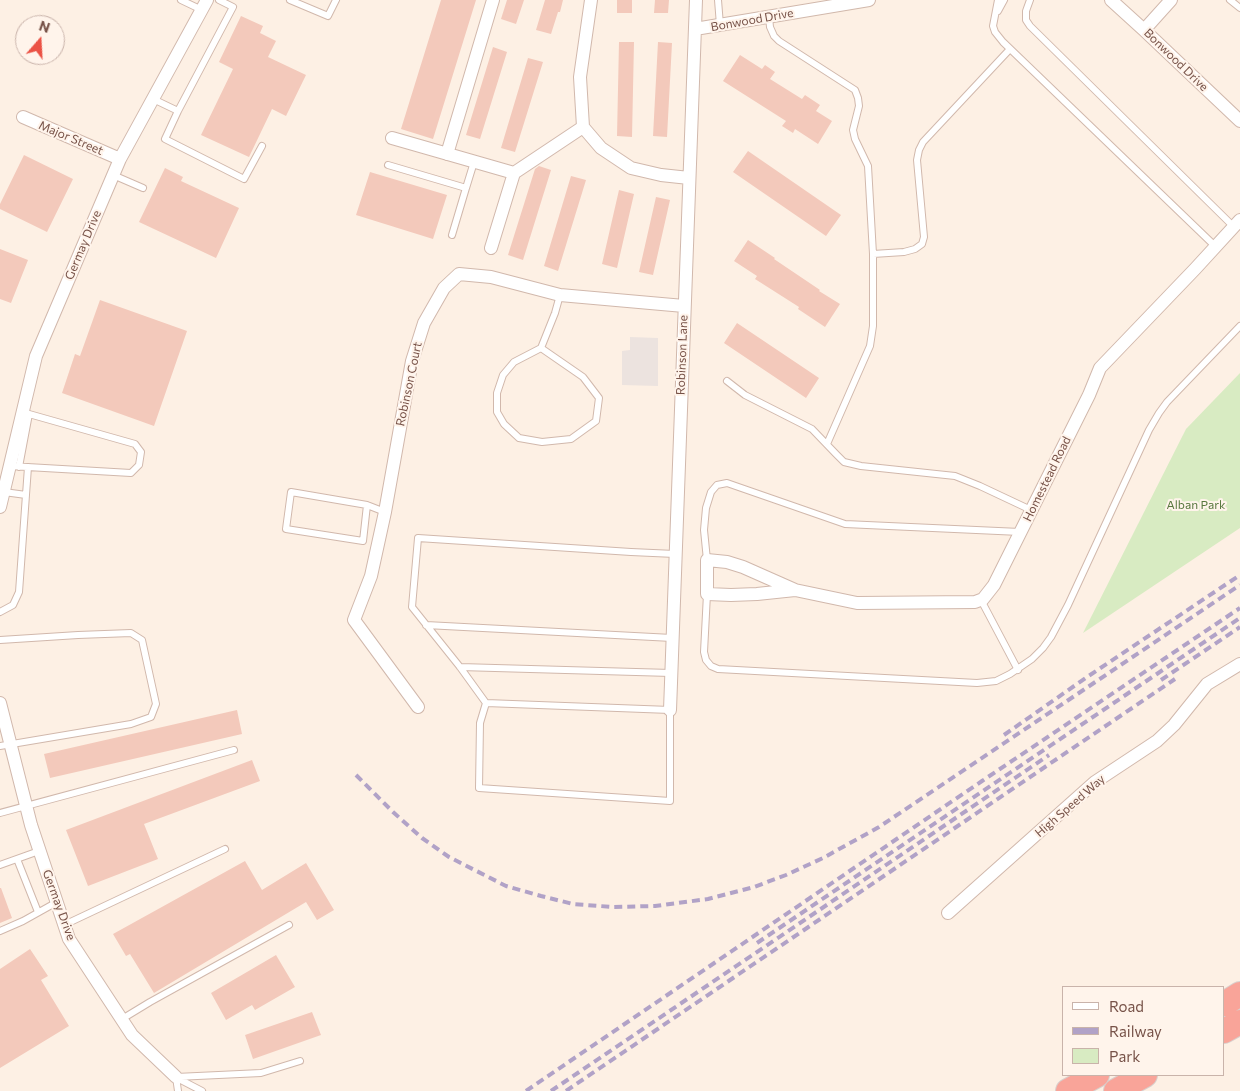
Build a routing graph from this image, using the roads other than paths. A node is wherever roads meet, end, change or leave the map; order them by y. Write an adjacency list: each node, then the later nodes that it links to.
1 (181, 0): 16 (lane)
2 (219, 0): 25 (lane)
3 (290, 0): 4 (lane)
4 (336, 0)
5 (493, 0): 31 (street)
6 (591, 0): 28 (street)
7 (696, 0): 21 (street, Robinson Lane)
8 (718, 0): 20 (lane)
9 (869, 0): 18 (street, Bonwood Drive)
10 (998, 0): 19 (lane)
11 (1004, 0): 19 (lane)
12 (1030, 0): 40 (lane)
13 (1111, 0): 22 (street, Bonwood Drive)
14 (1171, 0): 22 (street)
15 (1230, 0): 17 (lane)
16 (204, 5): 24 (street, Germay Drive)
17 (1240, 8)
18 (769, 17): 20 (street, Bonwood Drive); 44 (lane)
19 (994, 19): 23 (lane)
20 (720, 25): 21 (street, Bonwood Drive)
21 (695, 29): 37 (street, Robinson Lane)
22 (1144, 30): 27 (street, Bonwood Drive)
23 (1010, 49): 42 (lane); 44 (lane)
24 (153, 99): 25 (lane); 32 (street, Germay Drive)
25 (178, 111): 30 (lane)
26 (22, 117): 32 (street, Major Street)
27 (1240, 121)
28 (583, 127): 35 (street); 37 (street)
29 (392, 138): 31 (street)
30 (262, 146)
31 (448, 154): 33 (street)
32 (120, 160): 36 (street, Germay Drive)
33 (474, 162): 35 (street); 39 (lane)
34 (388, 165): 39 (lane)
35 (514, 173): 43 (street)
36 (114, 175): 38 (lane); 50 (street, Germay Drive)
37 (689, 178): 46 (street, Robinson Lane)
38 (143, 188)
39 (466, 188): 41 (lane)
40 (1237, 223): 42 (street, Homestead Road)
41 (452, 236)
42 (1216, 247): 58 (street, Homestead Road)
43 (491, 248)
44 (873, 254): 51 (lane)
45 (560, 295): 46 (street, Robinson Court); 48 (lane); 59 (street, Robinson Court)
46 (684, 306): 61 (street, Robinson Lane)
47 (1240, 326): 72 (lane)
48 (541, 348): 48 (lane)
49 (727, 381): 51 (lane)
50 (26, 413): 52 (street, Germay Drive); 53 (lane)
51 (827, 444): 58 (lane)
52 (14, 466): 53 (lane); 54 (street, Germay Drive)
53 (28, 467): 55 (lane)
54 (4, 492): 55 (lane); 57 (street, Germay Drive)
55 (26, 496): 66 (lane)
56 (367, 506): 56 (lane); 59 (lane)
57 (0, 507)
58 (1031, 510): 60 (street, Homestead Road)
59 (385, 512): 76 (street, Robinson Court)
60 (1020, 532): 62 (lane); 65 (street, Homestead Road)
61 (675, 554): 67 (lane); 68 (street, Robinson Lane)
62 (707, 560): 63 (street); 64 (street)
63 (794, 590): 64 (street); 65 (street)
64 (707, 594): 72 (lane)
65 (981, 600): 72 (lane)
66 (0, 612)
67 (426, 625): 68 (lane); 71 (lane)
68 (672, 638): 73 (street, Robinson Lane)
69 (0, 640): 78 (lane)
70 (1240, 664): 88 (street, High Speed Way)
71 (460, 667): 73 (lane); 74 (lane)
72 (1018, 670)
73 (671, 673): 77 (street, Robinson Lane)
74 (486, 702): 77 (lane); 77 (lane)
75 (0, 704): 78 (street, Germay Drive)
76 (418, 707)
77 (670, 710)
78 (5, 745): 80 (street, Germay Drive)
79 (234, 750): 80 (lane)
80 (26, 806): 81 (lane); 83 (street, Germay Drive)
81 (0, 813)
82 (225, 849): 89 (lane)
83 (40, 851): 84 (lane); 86 (street, Germay Drive)
84 (17, 859): 85 (lane); 87 (lane)
85 (0, 865)
86 (57, 902): 87 (lane); 89 (street, Germay Drive)
87 (38, 912): 91 (lane)
88 (948, 913)
89 (64, 925): 94 (street, Germay Drive)
90 (289, 925): 94 (lane)
91 (0, 931)
92 (1240, 994): 93 (highway)
93 (1225, 1003)
94 (122, 1019): 100 (street, Germay Drive)
95 (1240, 1022): 96 (highway)
96 (1225, 1030)
97 (300, 1061): 100 (lane)
98 (1095, 1076): 103 (highway)
99 (1144, 1076): 104 (highway)
100 (176, 1077): 101 (lane); 102 (lane)
101 (178, 1091)
102 (202, 1091)
103 (1068, 1091)
104 (1116, 1091)

